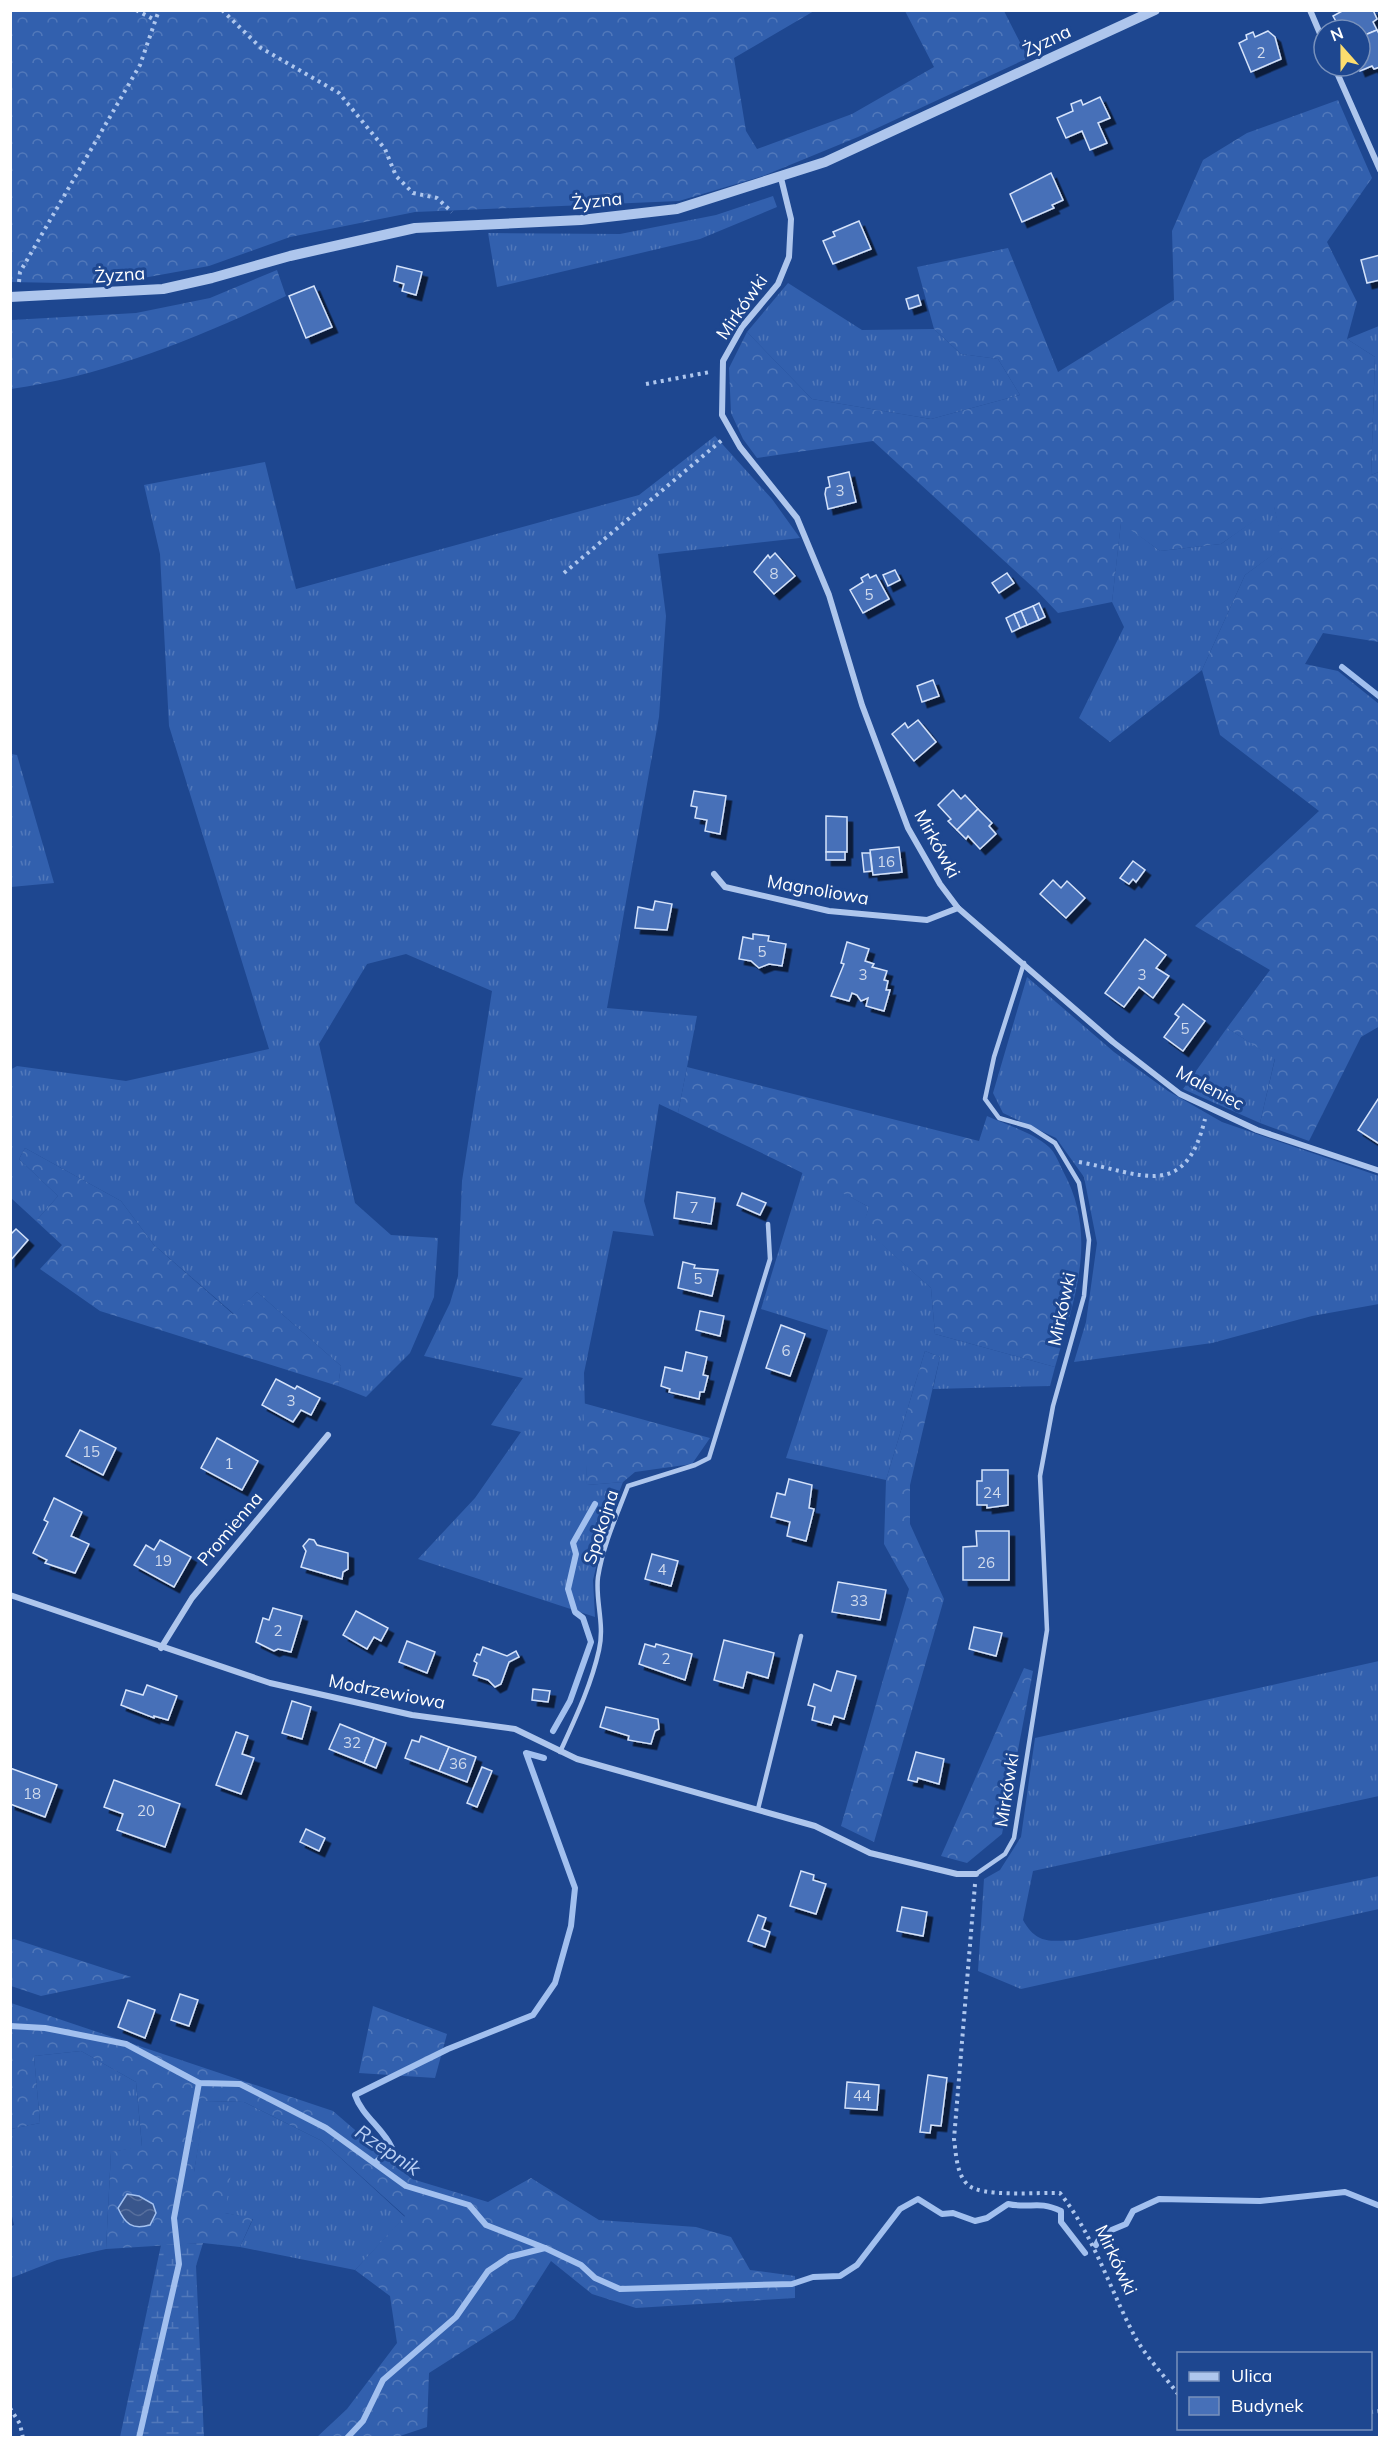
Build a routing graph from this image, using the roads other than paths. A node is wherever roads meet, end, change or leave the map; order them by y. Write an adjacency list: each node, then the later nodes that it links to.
1 (1155, 10): 4 (street, Żyzna)
2 (1339, 78): 3 (street)
3 (1380, 170)
4 (781, 178): 5 (street, Żyzna); 7 (street, Mirkówki)
5 (14, 298)
6 (714, 874): 7 (street, Magnoliowa)
7 (958, 908): 8 (street, Mirkówki)
8 (1024, 963): 9 (street, Maleniec); 17 (lane, Mirkówki)
9 (1380, 1171)
10 (768, 1224): 15 (lane, Spokojna)
11 (328, 1435): 14 (street, Promienna)
12 (10, 1596): 14 (street, Modrzewiowa)
13 (801, 1636): 16 (lane)
14 (161, 1648): 15 (street, Modrzewiowa)
15 (560, 1752): 16 (street, Modrzewiowa)
16 (758, 1809): 17 (street, Modrzewiowa)
17 (976, 1874)

